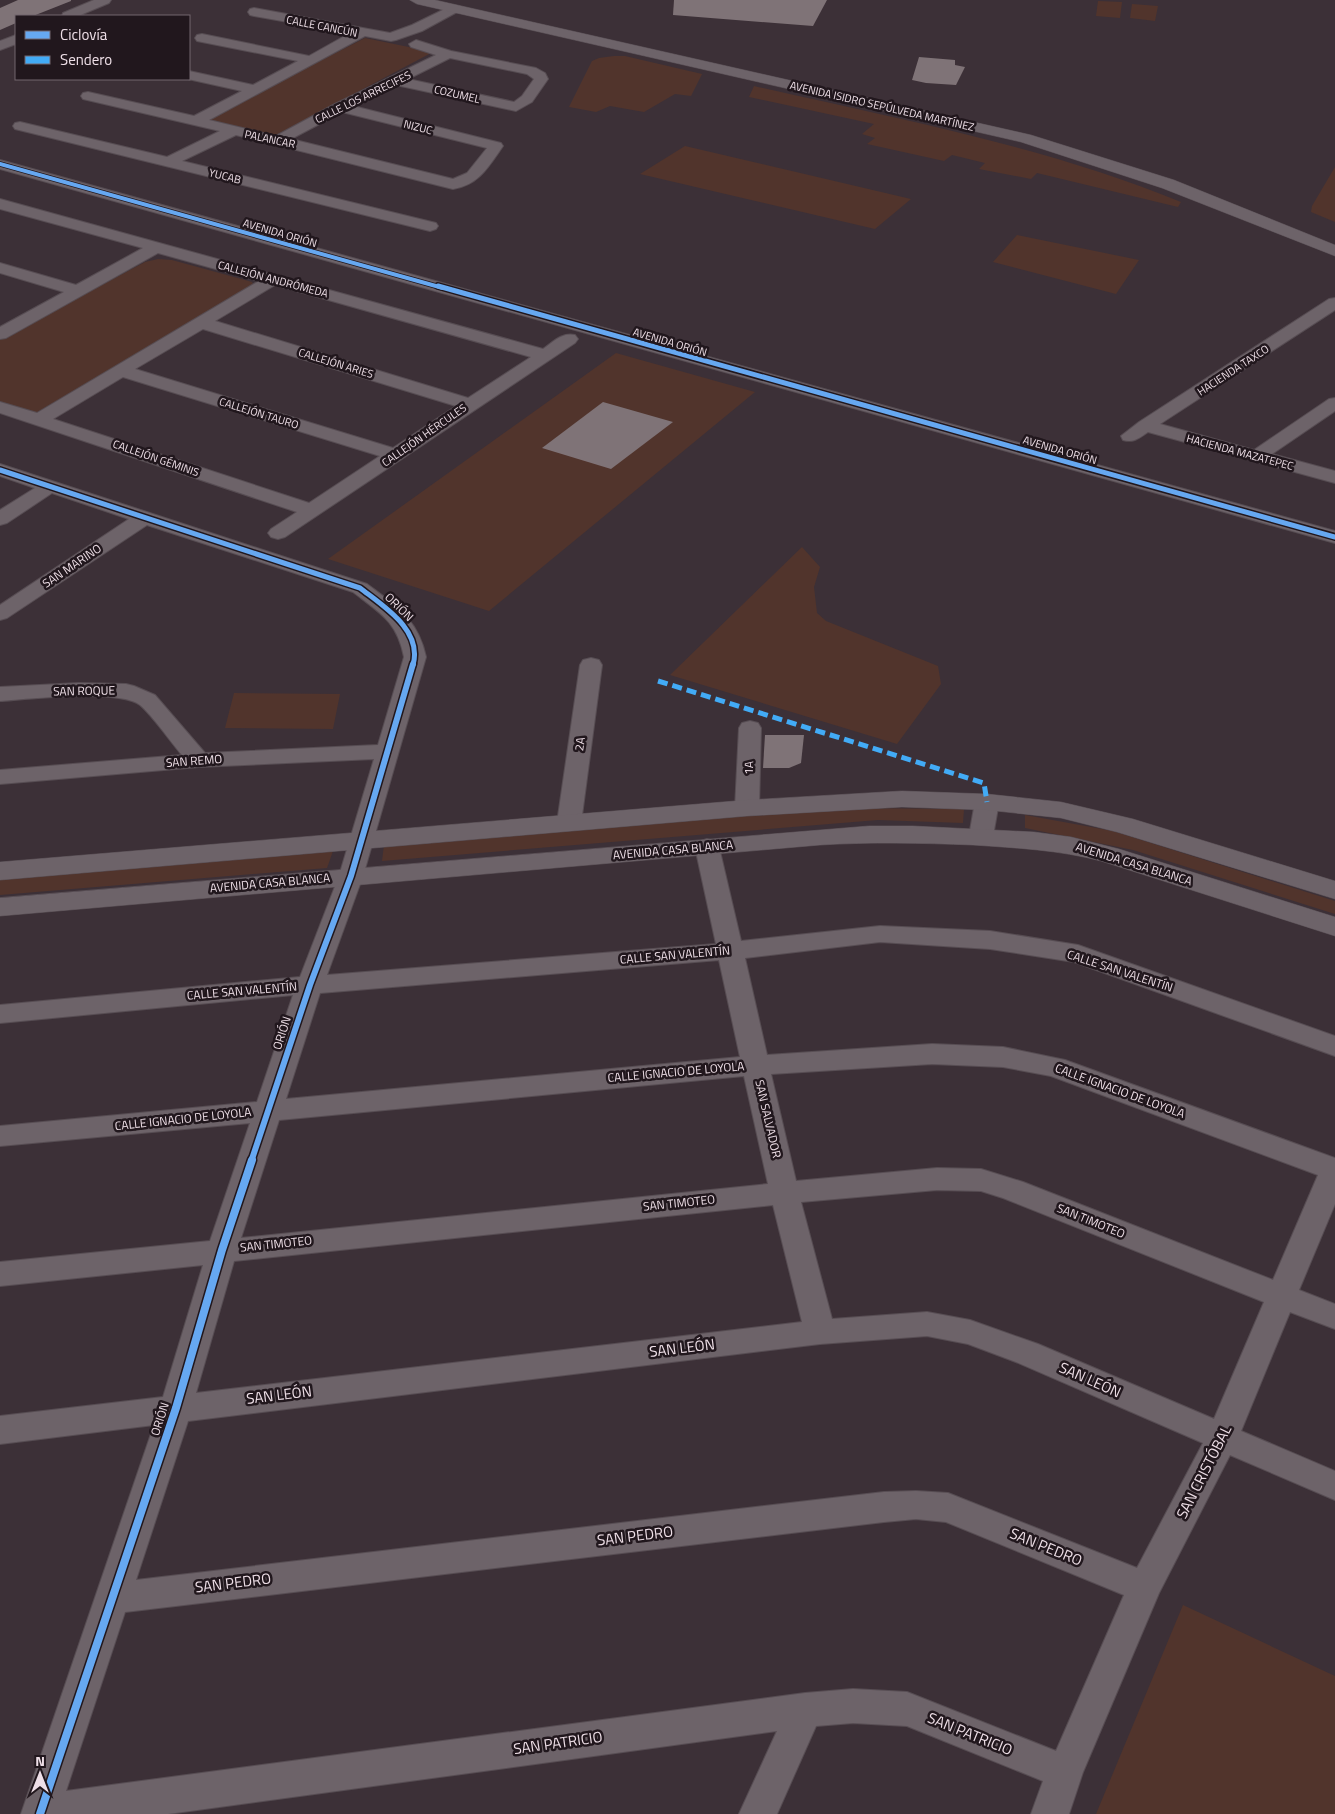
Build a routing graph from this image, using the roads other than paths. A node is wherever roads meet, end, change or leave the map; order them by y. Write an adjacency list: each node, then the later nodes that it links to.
1 (105, 0): 6 (street)
2 (417, 0): 3 (main road, AVENIDA ISIDRO SEPÚLVEDA MARTÍNEZ)
3 (458, 4): 5 (main road, AVENIDA ISIDRO SEPÚLVEDA MARTÍNEZ); 8 (street, CALLE CANCÚN); 17 (main road, AVENIDA ISIDRO SEPÚLVEDA MARTÍNEZ)
4 (254, 12): 8 (street, CALLE CANCÚN)
5 (478, 14): 7 (street); 15 (main road, AVENIDA ISIDRO SEPÚLVEDA MARTÍNEZ)
6 (70, 15)
7 (457, 24)
8 (361, 34): 14 (street)
9 (432, 36): 13 (street)
10 (202, 38): 14 (street)
11 (15, 39): 12 (street)
12 (0, 46)
13 (448, 54): 18 (street, CALLE LOS ARRECIFES); 18 (street, COZUMEL)
14 (311, 60): 19 (street)
15 (739, 74): 17 (main road); 34 (main road, AVENIDA ISIDRO SEPÚLVEDA MARTÍNEZ)
16 (190, 75): 19 (street)
17 (803, 75): 26 (main road, AVENIDA ISIDRO SEPÚLVEDA MARTÍNEZ)
18 (398, 80): 21 (street, CALLE LOS ARRECIFES)
19 (255, 90): 22 (street)
20 (88, 96): 22 (street, PALANCAR)
21 (340, 107): 25 (street, CALLE LOS ARRECIFES); 29 (street, NIZUC)
22 (196, 121): 24 (street, PALANCAR)
23 (20, 126): 27 (street, YUCAB)
24 (232, 131): 25 (street, PALANCAR); 27 (street)
25 (279, 140): 29 (street, PALANCAR)
26 (1135, 158)
27 (169, 162): 31 (street, YUCAB)
28 (0, 164): 32 (street, AVENIDA ORIÓN)
29 (453, 184)
30 (0, 204): 33 (street, CALLEJÓN ANDRÓMEDA)
31 (430, 226)
32 (261, 242): 35 (street); 59 (street, AVENIDA ORIÓN)
33 (157, 247): 35 (street, CALLEJÓN ANDRÓMEDA); 38 (street)
34 (1335, 250)
35 (224, 259): 37 (street, CALLEJÓN ANDRÓMEDA)
36 (0, 268): 38 (street)
37 (274, 279): 40 (street); 43 (street, CALLEJÓN ANDRÓMEDA)
38 (79, 291): 41 (street)
39 (1335, 303): 49 (street, HACIENDA TAXCO)
40 (204, 323): 44 (street); 46 (street, CALLEJÓN ARIES)
41 (0, 334)
42 (569, 339): 43 (street, CALLEJÓN HÉRCULES)
43 (545, 355): 46 (street, CALLEJÓN HÉRCULES)
44 (122, 371): 48 (street); 50 (street, CALLEJÓN TAURO)
45 (1335, 403): 51 (street)
46 (469, 404): 50 (street, CALLEJÓN HÉRCULES)
47 (0, 407): 48 (street, CALLEJÓN GÉMINIS)
48 (40, 420): 55 (street, CALLEJÓN GÉMINIS)
49 (1138, 431): 51 (street, HACIENDA MAZATEPEC)
50 (396, 455): 55 (street, CALLEJÓN HÉRCULES)
51 (1257, 456): 53 (street, HACIENDA MAZATEPEC)
52 (0, 470): 54 (street, ORIÓN)
53 (1335, 478)
54 (49, 487): 56 (street, ORIÓN); 57 (street)
55 (311, 510): 58 (street, CALLEJÓN HÉRCULES)
56 (144, 518): 60 (street, SAN MARINO); 64 (street, ORIÓN)
57 (0, 519)
58 (278, 533)
59 (1335, 537)
60 (0, 614)
61 (591, 665): 69 (street, 2A)
62 (0, 694): 65 (street, SAN ROQUE)
63 (750, 728): 68 (street, 1A)
64 (389, 750): 65 (street, SAN REMO); 71 (street, ORIÓN)
65 (199, 760): 66 (street, SAN REMO)
66 (0, 777)
67 (987, 802): 68 (main road); 70 (street); 75 (main road)
68 (747, 808): 69 (main road)
69 (569, 823): 71 (main road)
70 (982, 836): 72 (main road, AVENIDA CASA BLANCA); 77 (main road, AVENIDA CASA BLANCA)
71 (361, 840): 73 (main road); 74 (street, ORIÓN)
72 (707, 847): 74 (main road, AVENIDA CASA BLANCA); 78 (street, SAN SALVADOR)
73 (0, 871)
74 (351, 876): 76 (main road, AVENIDA CASA BLANCA); 79 (street, ORIÓN)
75 (1335, 890)
76 (0, 907)
77 (1335, 927)
78 (730, 951): 79 (street, CALLE SAN VALENTÍN); 81 (street, CALLE SAN VALENTÍN); 82 (street, SAN SALVADOR)
79 (310, 985): 80 (street, CALLE SAN VALENTÍN); 83 (street, ORIÓN)
80 (0, 1014)
81 (1335, 1046)
82 (756, 1065): 83 (street, CALLE IGNACIO DE LOYOLA); 85 (street, CALLE IGNACIO DE LOYOLA); 86 (street, SAN SALVADOR)
83 (268, 1110): 84 (street, CALLE IGNACIO DE LOYOLA); 87 (street, ORIÓN)
84 (0, 1136)
85 (1335, 1170): 89 (street, SAN CRISTÓBAL)
86 (784, 1192): 87 (street, SAN TIMOTEO); 89 (street, SAN TIMOTEO); 91 (street, SAN SALVADOR)
87 (222, 1250): 88 (street, SAN TIMOTEO); 92 (street, ORIÓN)
88 (0, 1274)
89 (1283, 1297): 90 (street, SAN TIMOTEO); 94 (street, SAN CRISTÓBAL)
90 (1335, 1317)
91 (820, 1332): 92 (street, SAN LEÓN); 94 (street, SAN LEÓN)
92 (176, 1408): 93 (street, SAN LEÓN); 97 (street, ORIÓN)
93 (0, 1430)
94 (1222, 1438): 95 (street, SAN LEÓN); 96 (street, SAN CRISTÓBAL)
95 (1335, 1486)
96 (1145, 1587): 97 (street, SAN PEDRO); 99 (street, SAN CRISTÓBAL)
97 (112, 1598): 100 (street, ORIÓN)
98 (805, 1710): 99 (street, SAN PATRICIO); 100 (street, SAN PATRICIO); 101 (street)
99 (1065, 1772): 102 (street, SAN CRISTÓBAL)
100 (40, 1813)
101 (758, 1814)
102 (1050, 1814)

